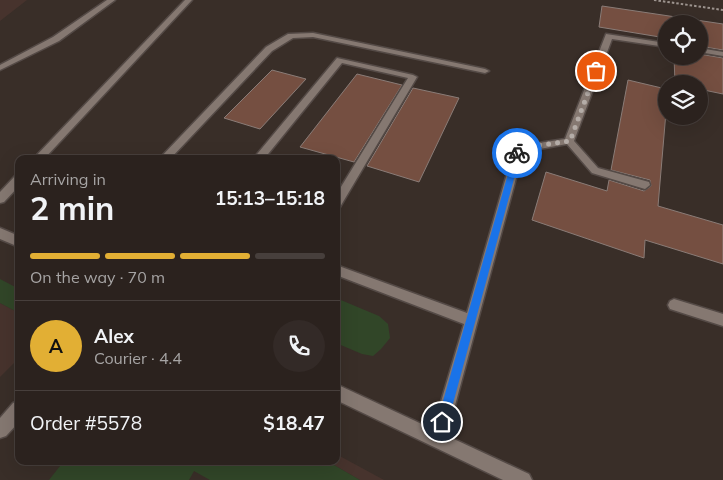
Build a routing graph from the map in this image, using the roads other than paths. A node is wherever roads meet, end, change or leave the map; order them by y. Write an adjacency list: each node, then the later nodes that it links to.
1 (112, 0): 6 (lane)
2 (189, 0): 9 (lane)
3 (658, 44): 8 (lane)
4 (708, 52): 5 (lane)
5 (723, 54)
6 (0, 68)
7 (485, 71): 10 (lane)
8 (570, 141): 13 (lane); 21 (lane)
9 (42, 155)
10 (168, 155)
11 (261, 155): 14 (lane)
12 (15, 183): 15 (lane)
13 (645, 185)
14 (340, 197)
15 (0, 199)
16 (0, 233): 17 (street)
17 (15, 240)
18 (340, 272): 21 (lane)
19 (674, 305): 20 (lane)
20 (723, 320)
21 (470, 321): 25 (lane)
22 (340, 394): 25 (street)
23 (15, 413): 24 (street)
24 (0, 430)
25 (438, 439): 26 (street)
26 (524, 480)

